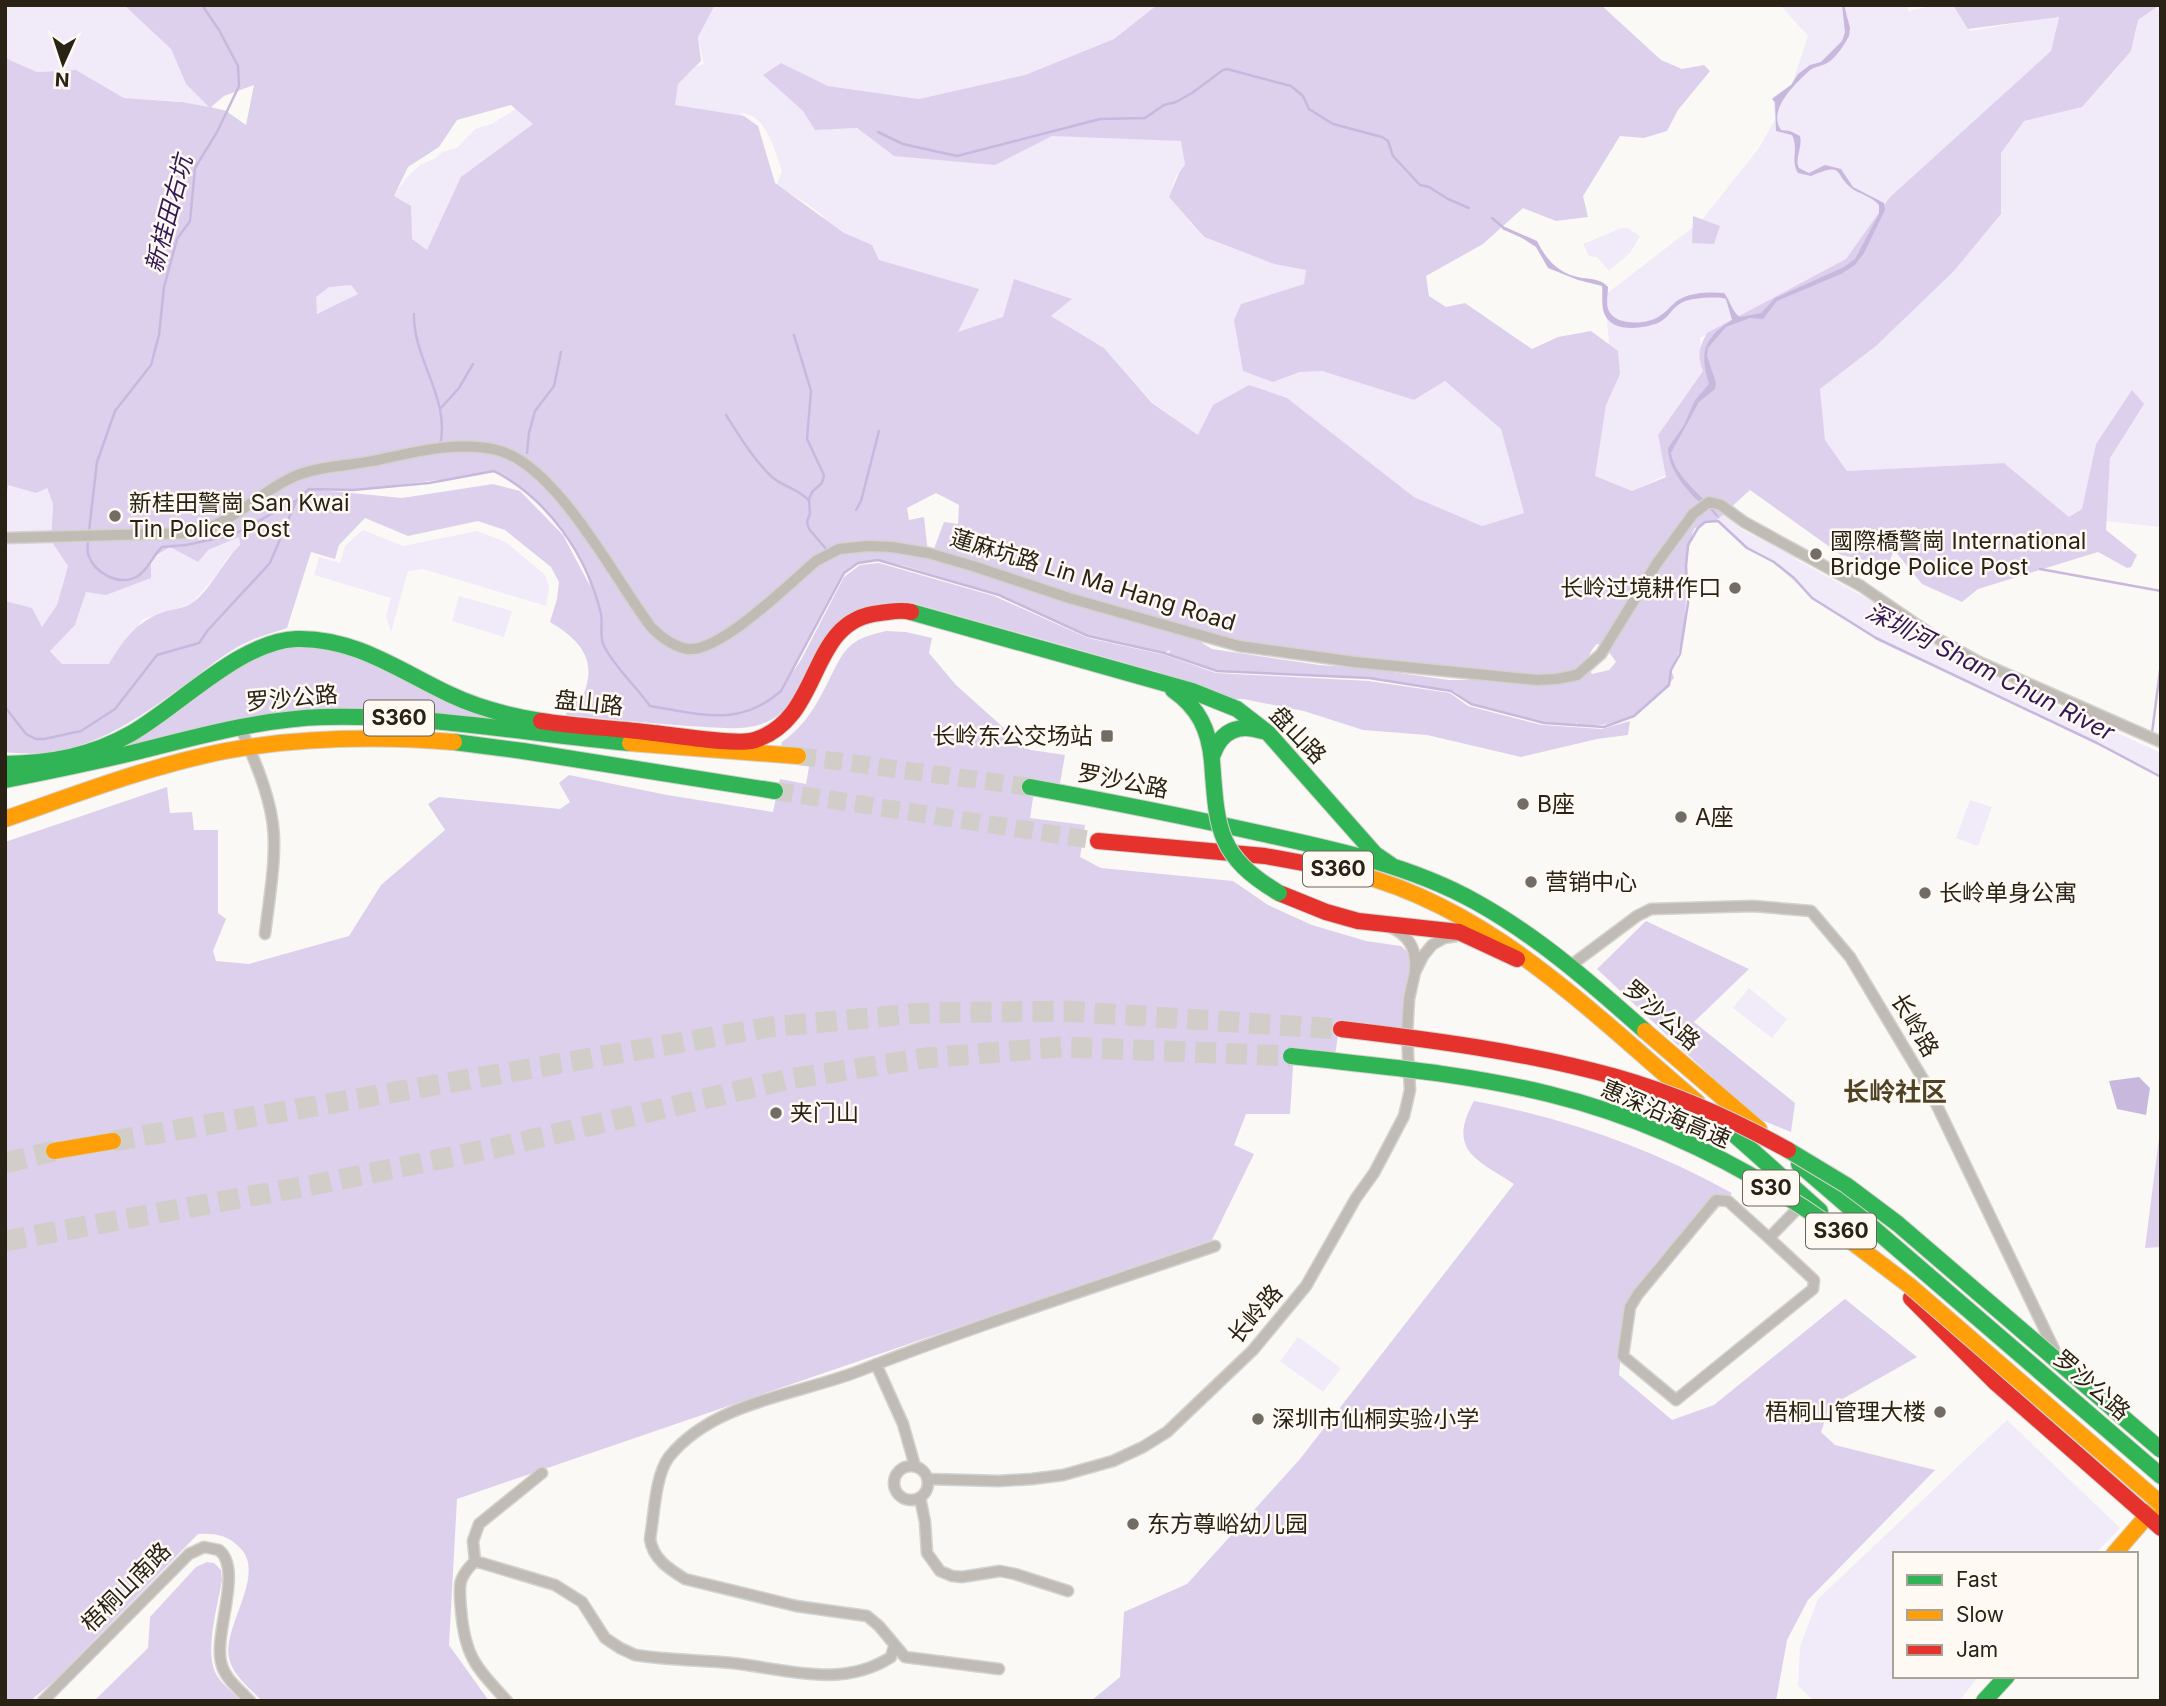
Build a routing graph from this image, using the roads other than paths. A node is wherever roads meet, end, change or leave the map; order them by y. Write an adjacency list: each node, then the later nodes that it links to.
1 (5, 538): 5 (street, 蓮麻坑路 Lin Ma Hang Road)
2 (1143, 676): 4 (main road, 盘山路); 8 (main road, 盘山路); 9 (main road, 盘山路)
3 (240, 726): 6 (street); 7 (main road, 罗沙公路 / S360); 10 (main road, 罗沙公路 / S360)
4 (1268, 733): 8 (main road); 15 (main road, 盘山路)
5 (2161, 742)
6 (248, 747): 12 (main road, 罗沙公路 / S360); 13 (main road, 罗沙公路 / S360); 17 (street)
7 (798, 756)
8 (1212, 761): 16 (main road, 盘山路, bridge)
9 (5, 764)
10 (5, 780)
11 (1030, 787): 15 (main road, 罗沙公路 / S360)
12 (775, 792)
13 (5, 818)
14 (1098, 841): 21 (main road, 罗沙公路 / S360)
15 (1393, 866): 19 (main road, 罗沙公路 / S360)
16 (1366, 922): 18 (main road); 20 (street, 长岭路)
17 (265, 934)
18 (1476, 939): 20 (street, 长岭路); 21 (main road)
19 (1570, 966): 30 (main road, 罗沙公路 / S360); 30 (street, 长岭路)
20 (1415, 972): 35 (street, 长岭路)
21 (1551, 978): 26 (main road, 罗沙公路 / S360)
22 (1341, 1028): 31 (main road, 惠深沿海高速 / S30, bridge)
23 (1291, 1056): 38 (main road, 惠深沿海高速 / S30, bridge)
24 (113, 1141): 25 (main road)
25 (54, 1151)
26 (1808, 1199): 27 (street); 36 (main road, 罗沙公路 / S360)
27 (1769, 1238): 27 (street)
28 (1215, 1246): 29 (street)
29 (876, 1364): 32 (street); 43 (street)
30 (2081, 1405): 34 (main road, 罗沙公路 / S360)
31 (2161, 1450)
32 (915, 1466): 35 (street); 37 (street)
33 (542, 1474): 41 (street)
34 (2158, 1477): 36 (main road); 38 (main road)
35 (928, 1479): 37 (street)
36 (2121, 1493): 38 (main road, 罗沙公路 / S360)
37 (919, 1498): 42 (street)
38 (2156, 1508): 39 (main road, 罗沙公路 / S360); 40 (main road)
39 (2161, 1528)
40 (2116, 1552)
41 (475, 1560): 43 (street); 48 (street)
42 (1069, 1591)
43 (894, 1646): 44 (street)
44 (999, 1669)
45 (2005, 1678): 49 (main road)
46 (43, 1701): 47 (street, 梧桐山南路)
47 (250, 1701)
48 (507, 1701)
49 (1984, 1701)

